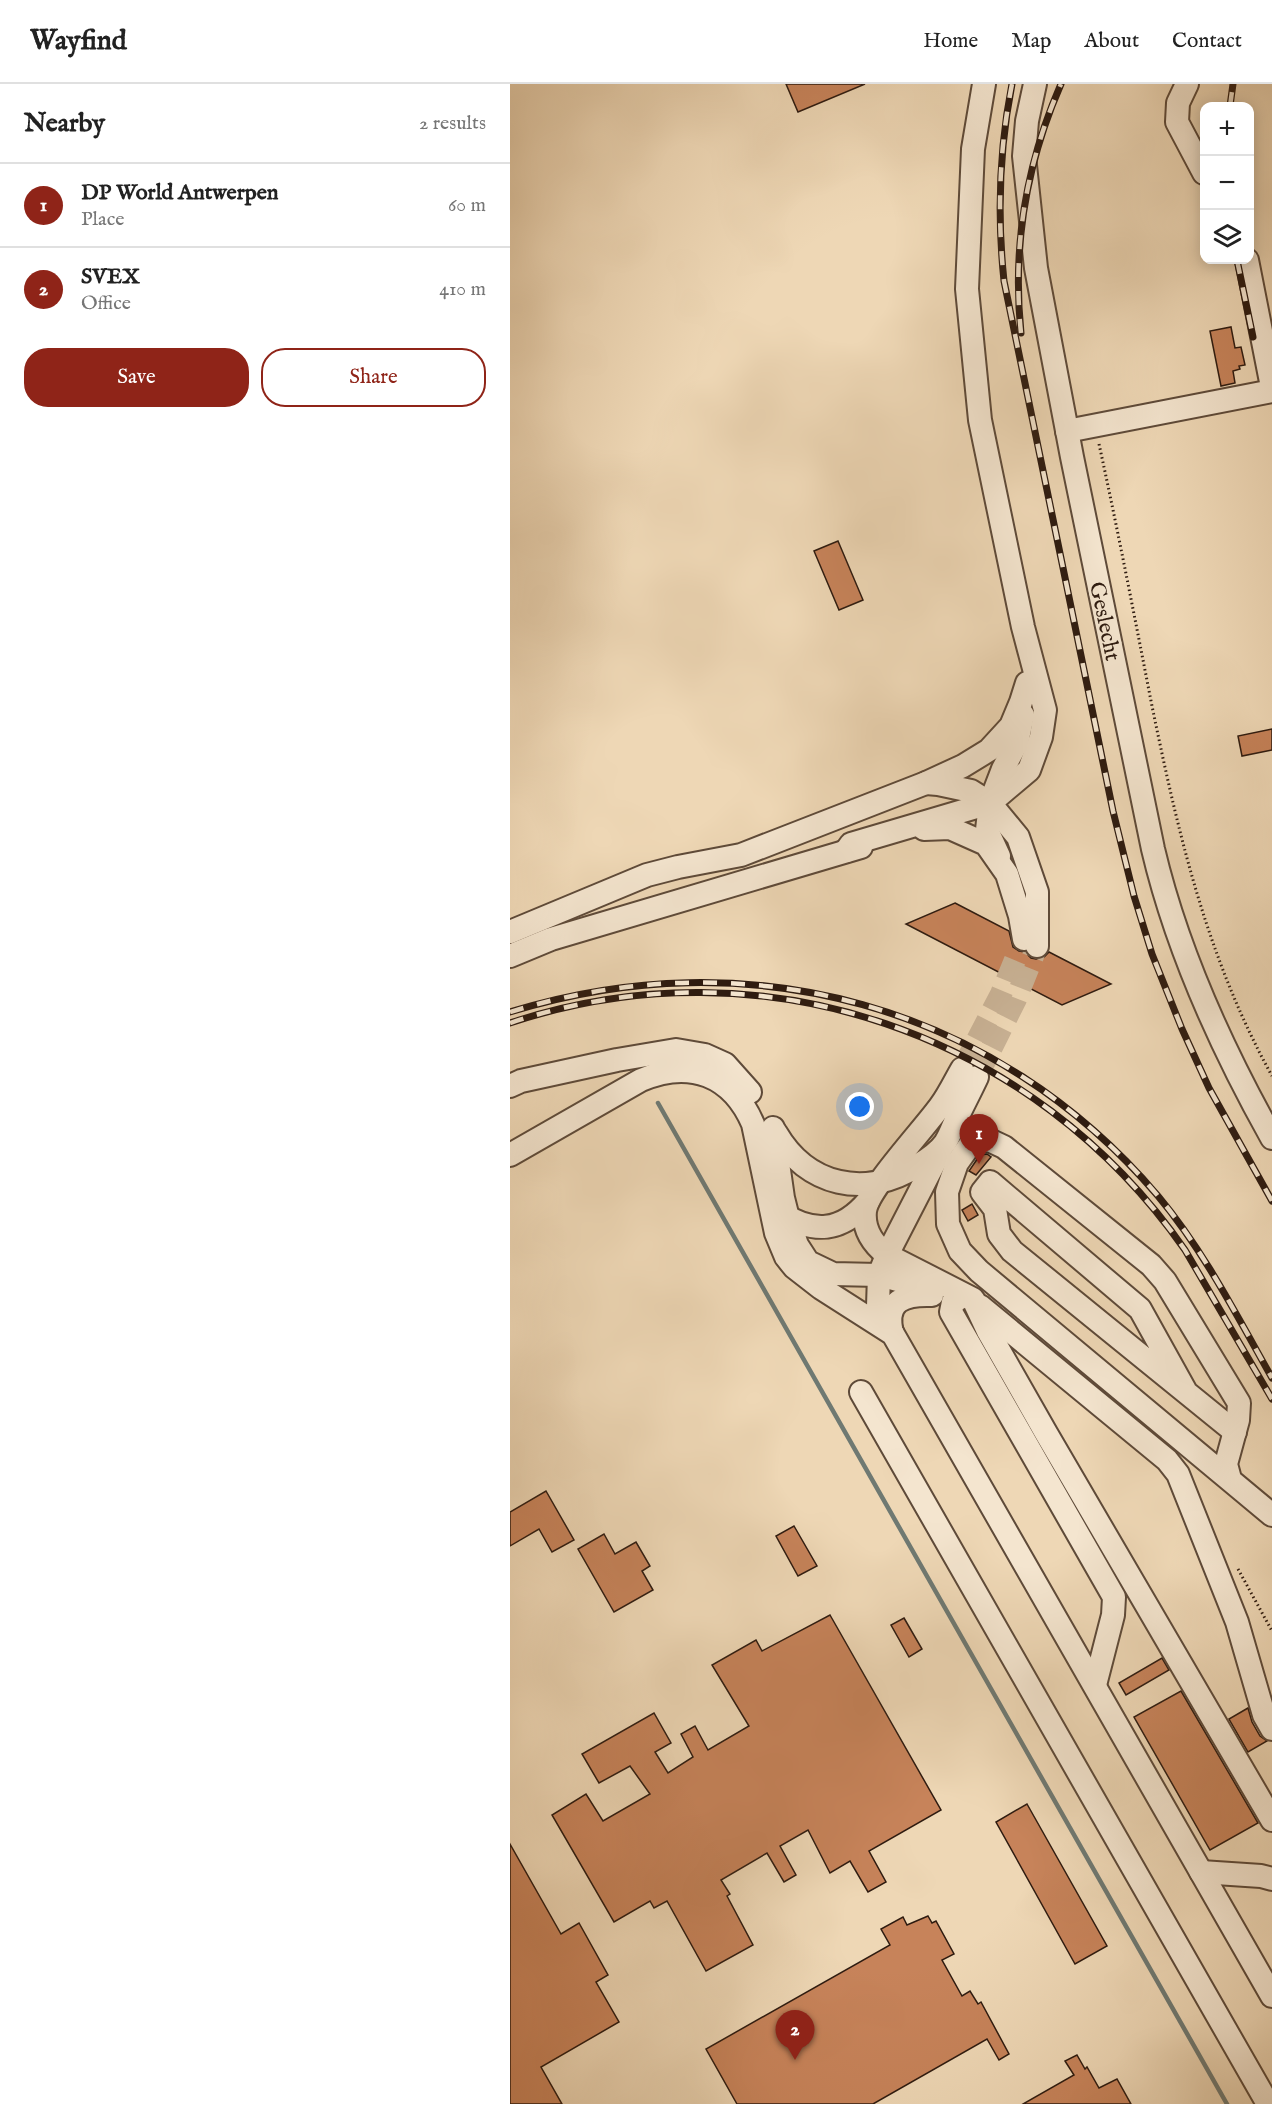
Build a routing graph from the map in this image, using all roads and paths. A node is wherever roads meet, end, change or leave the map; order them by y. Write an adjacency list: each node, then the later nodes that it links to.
1 (984, 84): 9 (street)
2 (1035, 84): 7 (street, Geslecht)
3 (1187, 84): 4 (street)
4 (1200, 165)
5 (1248, 264): 6 (street)
6 (1272, 389): 7 (street)
7 (1067, 431): 20 (street, Geslecht)
8 (1098, 441): 17 (path)
9 (1023, 627): 10 (street); 12 (street)
10 (1027, 683): 11 (street); 12 (street)
11 (926, 783): 12 (street); 15 (street)
12 (990, 803): 13 (street); 14 (street); 14 (street)
13 (846, 851): 14 (street); 16 (street)
14 (1007, 874)
15 (510, 932)
16 (510, 956)
17 (1272, 1076)
18 (510, 1086): 19 (street)
19 (773, 1128): 23 (street); 25 (street)
20 (1272, 1138)
21 (945, 1143): 23 (street); 23 (street); 26 (street)
22 (510, 1155): 24 (street)
23 (873, 1192): 25 (street); 26 (street)
24 (768, 1196): 25 (street); 28 (street)
25 (788, 1218): 26 (street)
26 (883, 1265): 27 (street); 28 (street)
27 (961, 1297): 28 (street); 34 (street); 35 (street); 36 (street)
28 (893, 1334): 34 (street)
29 (1185, 1390): 29 (street); 31 (street)
30 (861, 1392): 40 (street)
31 (1235, 1432): 32 (street); 32 (street)
32 (1230, 1479): 33 (street)
33 (1272, 1515)
34 (1095, 1685): 37 (street)
35 (1272, 1729)
36 (1272, 1820)
37 (1202, 1872): 38 (street); 39 (street)
38 (1272, 1879)
39 (1272, 1996)
40 (1268, 2104)

